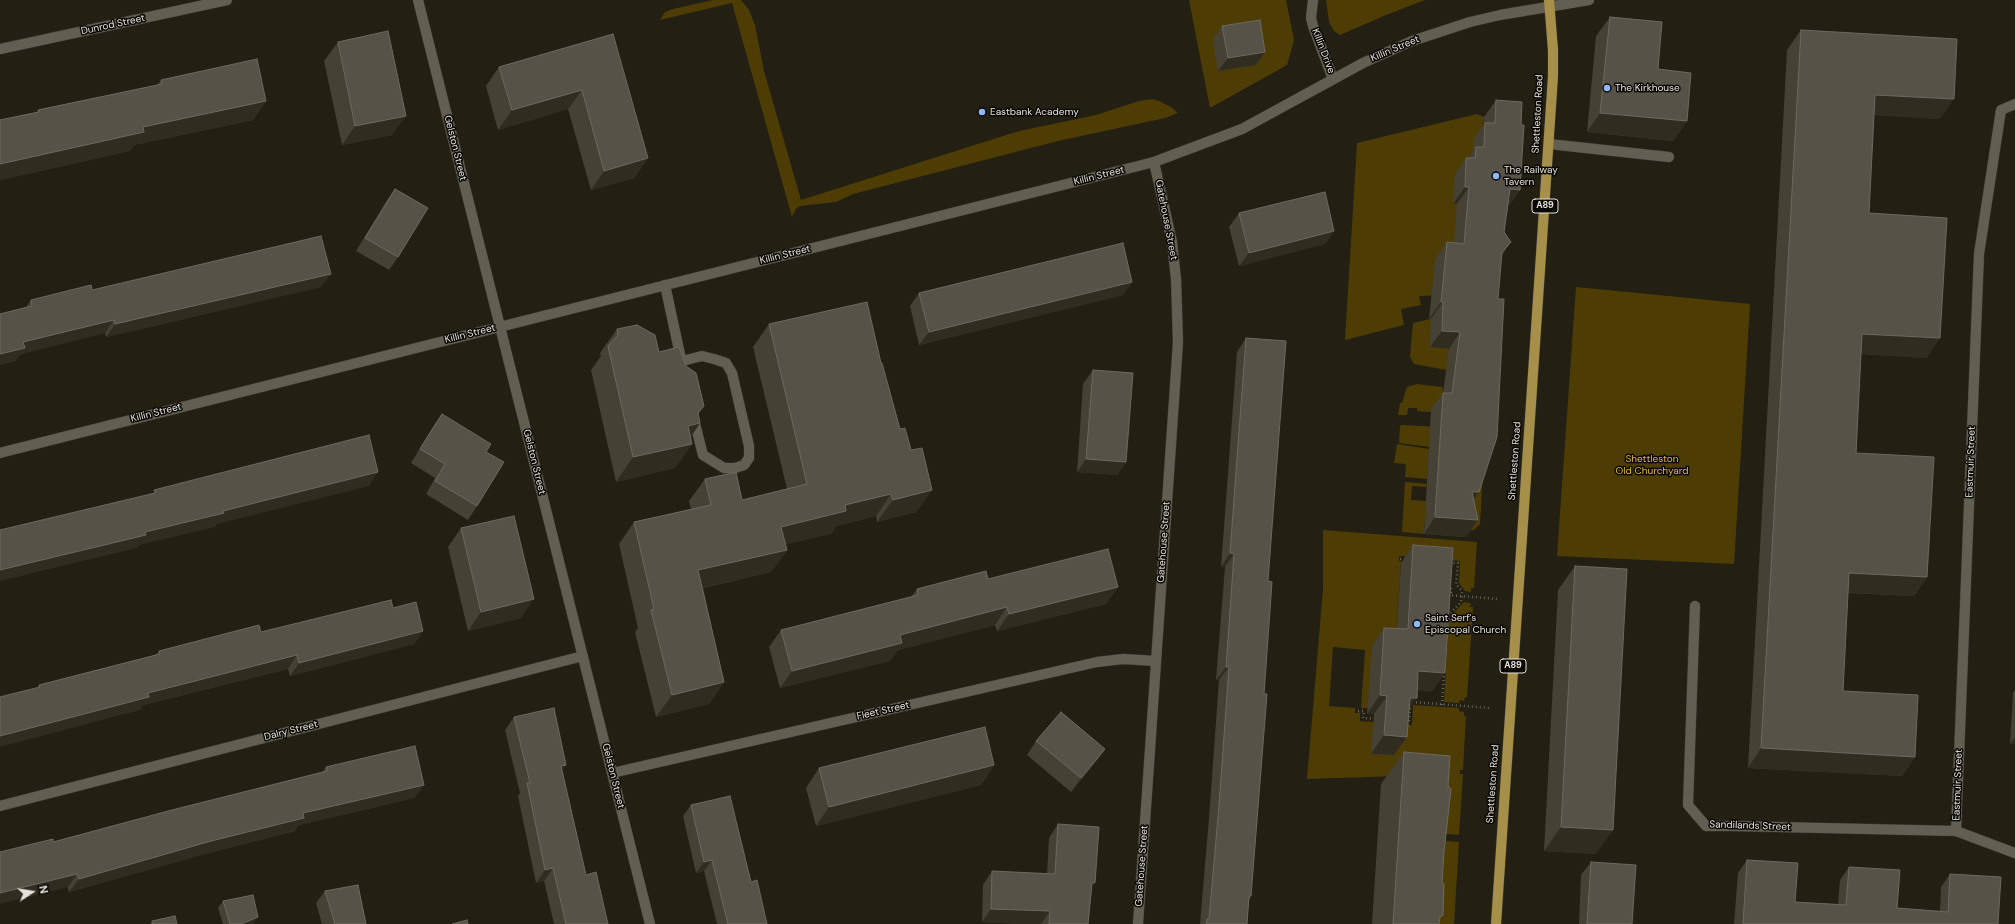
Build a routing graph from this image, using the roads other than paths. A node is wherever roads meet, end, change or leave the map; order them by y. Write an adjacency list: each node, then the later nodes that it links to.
1 (227, 0): 6 (street, Dunrod Street)
2 (418, 0): 13 (street, Gelston Street)
3 (1313, 0): 7 (street, Killin Drive)
4 (1589, 0): 5 (street, Killin Street)
5 (1549, 3): 7 (street, Killin Street); 9 (main road, Shettleston Road / A89)
6 (0, 49)
7 (1333, 79): 11 (street, Killin Street)
8 (2015, 104): 21 (street, Eastmuir Street)
9 (1549, 144): 10 (street); 25 (main road, Shettleston Road / A89)
10 (1669, 157)
11 (1154, 162): 12 (street, Killin Street); 18 (street, Gatehouse Street)
12 (665, 285): 13 (street, Killin Street); 14 (street)
13 (500, 326): 15 (street, Killin Street); 17 (street, Gelston Street)
14 (691, 407)
15 (0, 453)
16 (1695, 606): 21 (street, Sandilands Street)
17 (583, 656): 19 (street, Gelston Street); 20 (street, Dalry Street)
18 (1156, 661): 19 (street, Fleet Street); 24 (street, Gatehouse Street)
19 (612, 773): 23 (street, Gelston Street)
20 (0, 806)
21 (1956, 830): 22 (street, Sandilands Street)
22 (2015, 853)
23 (650, 924)
24 (1138, 924)
25 (1496, 924)

